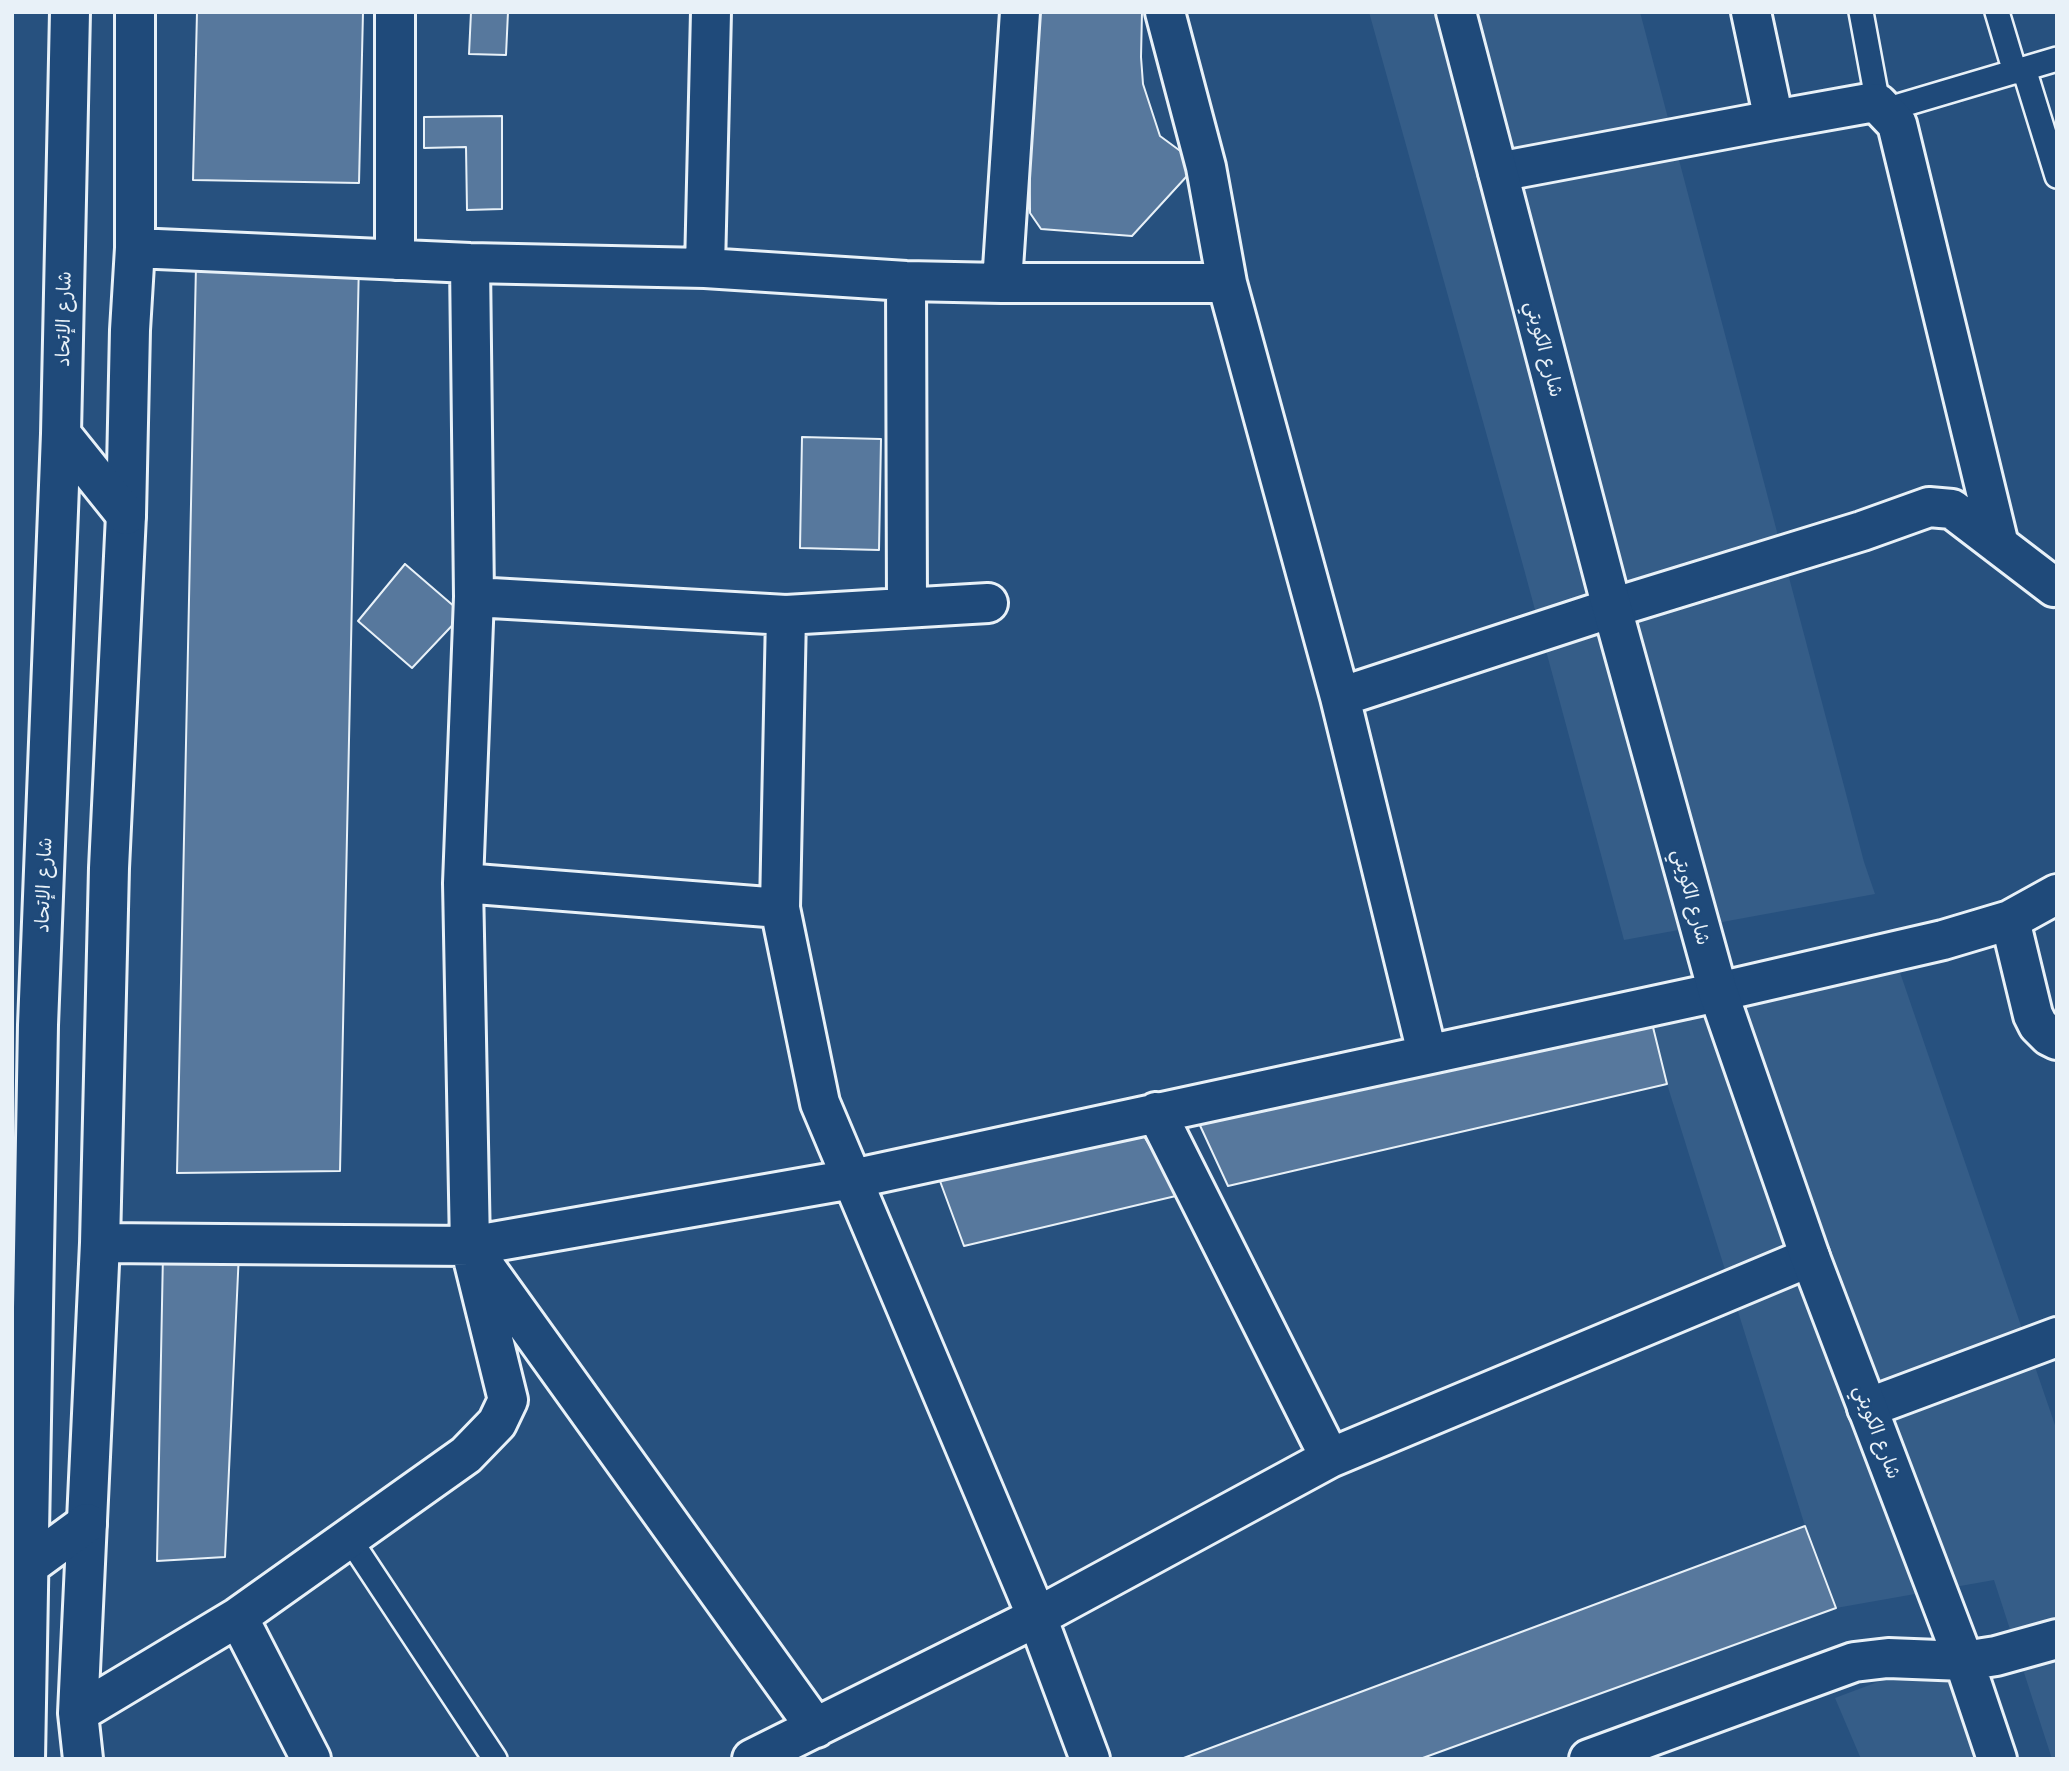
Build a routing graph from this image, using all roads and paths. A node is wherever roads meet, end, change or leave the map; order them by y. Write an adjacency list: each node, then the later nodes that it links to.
1 (71, 12): 24 (street, شارع الإتحاد)
2 (135, 12): 17 (street)
3 (395, 12): 18 (street)
4 (710, 12): 20 (street)
5 (1020, 12): 23 (street)
6 (1456, 12): 15 (street, شارع الكويتي)
7 (1751, 12): 14 (street)
8 (1861, 12): 13 (lane)
9 (1997, 12): 12 (lane)
10 (1168, 13): 22 (street)
11 (2057, 60): 12 (lane)
12 (2019, 71): 13 (lane); 16 (lane)
13 (1881, 107): 14 (street); 26 (street)
14 (1774, 120): 15 (street)
15 (1498, 172): 31 (street, شارع الكويتي)
16 (2057, 176)
17 (135, 248): 18 (street); 25 (street)
18 (394, 260): 19 (street)
19 (470, 263): 20 (street); 28 (street)
20 (705, 268): 21 (street)
21 (906, 281): 23 (street); 30 (street)
22 (1227, 283): 23 (street); 33 (street)
23 (1002, 284)
24 (61, 434): 25 (street); 51 (street, شارع الإتحاد)
25 (126, 515): 43 (street)
26 (1999, 545): 27 (street); 31 (street)
27 (2056, 590)
28 (474, 597): 32 (street); 34 (street)
29 (988, 603): 30 (street)
30 (907, 608): 32 (street)
31 (1612, 608): 33 (street); 38 (street, شارع الكويتي)
32 (786, 615): 36 (street)
33 (1340, 697): 40 (street)
34 (463, 883): 36 (street); 44 (street)
35 (2057, 894): 37 (street)
36 (780, 908): 42 (street)
37 (2010, 920): 38 (street); 39 (street)
38 (1718, 992): 40 (street); 45 (street, شارع الكويتي)
39 (2057, 1040)
40 (1427, 1053): 41 (street)
41 (1156, 1112): 42 (street); 48 (street)
42 (852, 1179): 44 (street); 53 (street)
43 (100, 1242): 44 (street); 49 (street)
44 (470, 1245): 50 (street); 57 (street)
45 (1810, 1257): 47 (street, شارع الكويتي); 48 (street)
46 (2057, 1337): 47 (street)
47 (1867, 1408): 55 (street, شارع الكويتي)
48 (1330, 1458): 53 (street)
49 (88, 1523): 51 (street); 56 (street)
50 (348, 1538): 52 (street); 61 (lane)
51 (27, 1567): 58 (street, شارع الإتحاد)
52 (238, 1617): 56 (street); 60 (street)
53 (1037, 1617): 57 (street); 63 (street)
54 (2057, 1639): 55 (street)
55 (1964, 1661): 64 (street); 65 (street, شارع الكويتي)
56 (78, 1713): 59 (street)
57 (816, 1728): 62 (street)
58 (24, 1759)
59 (83, 1759)
60 (312, 1759)
61 (495, 1759)
62 (752, 1759)
63 (1090, 1759)
64 (1589, 1759)
65 (1997, 1759)

